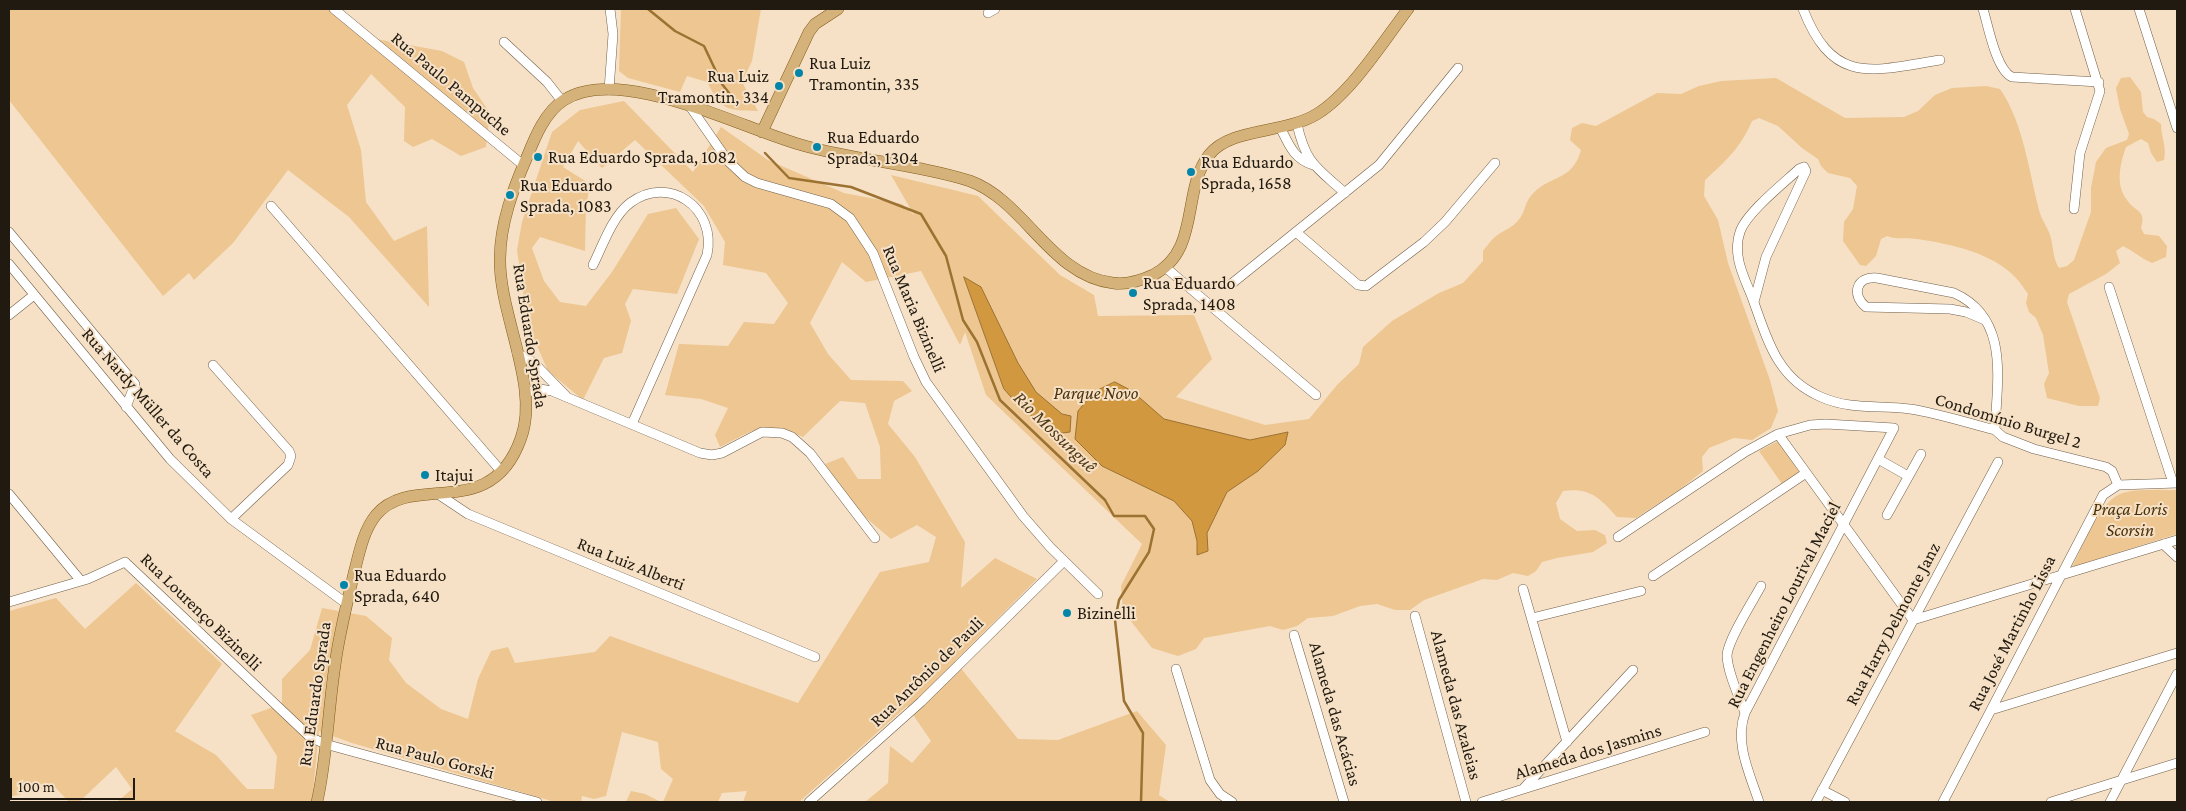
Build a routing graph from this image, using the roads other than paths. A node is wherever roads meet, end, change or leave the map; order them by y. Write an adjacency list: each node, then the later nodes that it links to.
1 (334, 9): 21 (street, Rua Paulo Pampuche)
2 (610, 9): 13 (street)
3 (838, 9): 19 (main road)
4 (1408, 9): 16 (main road)
5 (1804, 9): 10 (street)
6 (1983, 9): 12 (street)
7 (2075, 9): 12 (street)
8 (2139, 9): 17 (street)
9 (504, 42): 14 (street)
10 (1940, 60)
11 (1458, 68): 23 (street)
12 (2099, 82): 25 (street)
13 (609, 90): 14 (main road); 15 (main road)
14 (562, 101): 21 (main road, Rua Eduardo Sprada)
15 (689, 104): 19 (main road); 64 (street, Rua Maria Bizinelli)
16 (1297, 124): 18 (main road); 22 (street)
17 (2177, 128)
18 (1281, 129): 22 (street); 30 (main road)
19 (762, 132): 30 (main road)
20 (1495, 163): 27 (street)
21 (523, 165): 37 (main road, Rua Eduardo Sprada)
22 (1313, 165): 23 (street)
23 (1345, 194): 27 (street)
24 (271, 206): 49 (street)
25 (2074, 210)
26 (9, 232): 42 (street)
27 (1296, 232): 31 (street)
28 (9, 264): 33 (street, Rua Nardy Müller da Costa)
29 (592, 264): 43 (street)
30 (1165, 267): 40 (street)
31 (1230, 285)
32 (2109, 287): 52 (street)
33 (34, 295): 35 (street); 42 (street, Rua Nardy Müller da Costa)
34 (1754, 302): 34 (street, Condomínio Burgel 2); 44 (street, Condomínio Burgel 2)
35 (9, 315)
36 (1985, 320): 36 (street); 44 (street)
37 (517, 353): 39 (main road, Rua Eduardo Sprada); 41 (street)
38 (213, 364): 57 (street)
39 (525, 393): 41 (street); 49 (main road, Rua Eduardo Sprada)
40 (1316, 395)
41 (566, 396): 43 (street)
42 (126, 407): 57 (street, Rua Nardy Müller da Costa)
43 (632, 424): 60 (street)
44 (1995, 430): 53 (street, Condomínio Burgel 2)
45 (1778, 434): 47 (street, Rua Engenheiro Lourival Maciel); 50 (street); 59 (street)
46 (1921, 454): 51 (street)
47 (1878, 459): 51 (street); 58 (street, Rua Engenheiro Lourival Maciel)
48 (1998, 462): 76 (street, Rua Harry Delmonte Janz)
49 (501, 471): 55 (main road, Rua Eduardo Sprada)
50 (1806, 473): 58 (street); 65 (street)
51 (1908, 476): 56 (street)
52 (2175, 483): 53 (street)
53 (2118, 485): 66 (street, Rua José Martinho Lissa)
54 (9, 494): 67 (street)
55 (438, 494): 73 (main road, Rua Eduardo Sprada); 79 (street, Rua Luiz Alberti)
56 (1887, 515)
57 (231, 519): 73 (street, Rua Nardy Müller da Costa)
58 (1844, 524): 76 (street); 84 (street, Rua Engenheiro Lourival Maciel)
59 (1618, 537)
60 (875, 538)
61 (2177, 540): 62 (street)
62 (2163, 544): 63 (street); 66 (street)
63 (2177, 557)
64 (1064, 561): 71 (street, Rua Maria Bizinelli); 94 (street, Rua Antônio de Pauli)
65 (1652, 576)
66 (2060, 576): 76 (street); 83 (street, Rua José Martinho Lissa)
67 (81, 581): 72 (street, Rua Lourenço Bizinelli); 87 (street, Rua Lourenço Bizinelli)
68 (1761, 586): 84 (street)
69 (1523, 589): 75 (street)
70 (1641, 592): 75 (street)
71 (1098, 594)
72 (9, 602)
73 (347, 604): 87 (main road, Rua Eduardo Sprada)
74 (1415, 616): 97 (street, Alameda das Azaleias)
75 (1532, 618): 86 (street)
76 (1913, 620): 91 (street, Rua Harry Delmonte Janz)
77 (1294, 635): 96 (street, Alameda das Acácias)
78 (2177, 653): 83 (street)
79 (815, 657)
80 (1176, 669): 95 (street)
81 (1633, 670): 86 (street)
82 (2177, 674): 89 (street)
83 (1991, 710): 102 (street, Rua José Martinho Lissa)
84 (1745, 713): 99 (street, Rua Engenheiro Lourival Maciel)
85 (1705, 732): 90 (street, Alameda dos Jasmins)
86 (1567, 742): 90 (street)
87 (325, 744): 92 (main road, Rua Eduardo Sprada); 93 (street, Rua Paulo Gorski)
88 (2177, 763): 89 (street)
89 (2122, 780): 103 (street); 104 (street)
90 (1523, 789): 98 (street, Alameda dos Jasmins)
91 (1822, 790): 100 (street, Rua Harry Delmonte Janz); 101 (street)
92 (316, 802)
93 (536, 802)
94 (809, 802)
95 (1232, 802)
96 (1344, 802)
97 (1466, 802)
98 (1482, 802)
99 (1759, 802)
100 (1816, 802)
101 (1845, 802)
102 (1942, 802)
103 (2051, 802)
104 (2110, 802)

